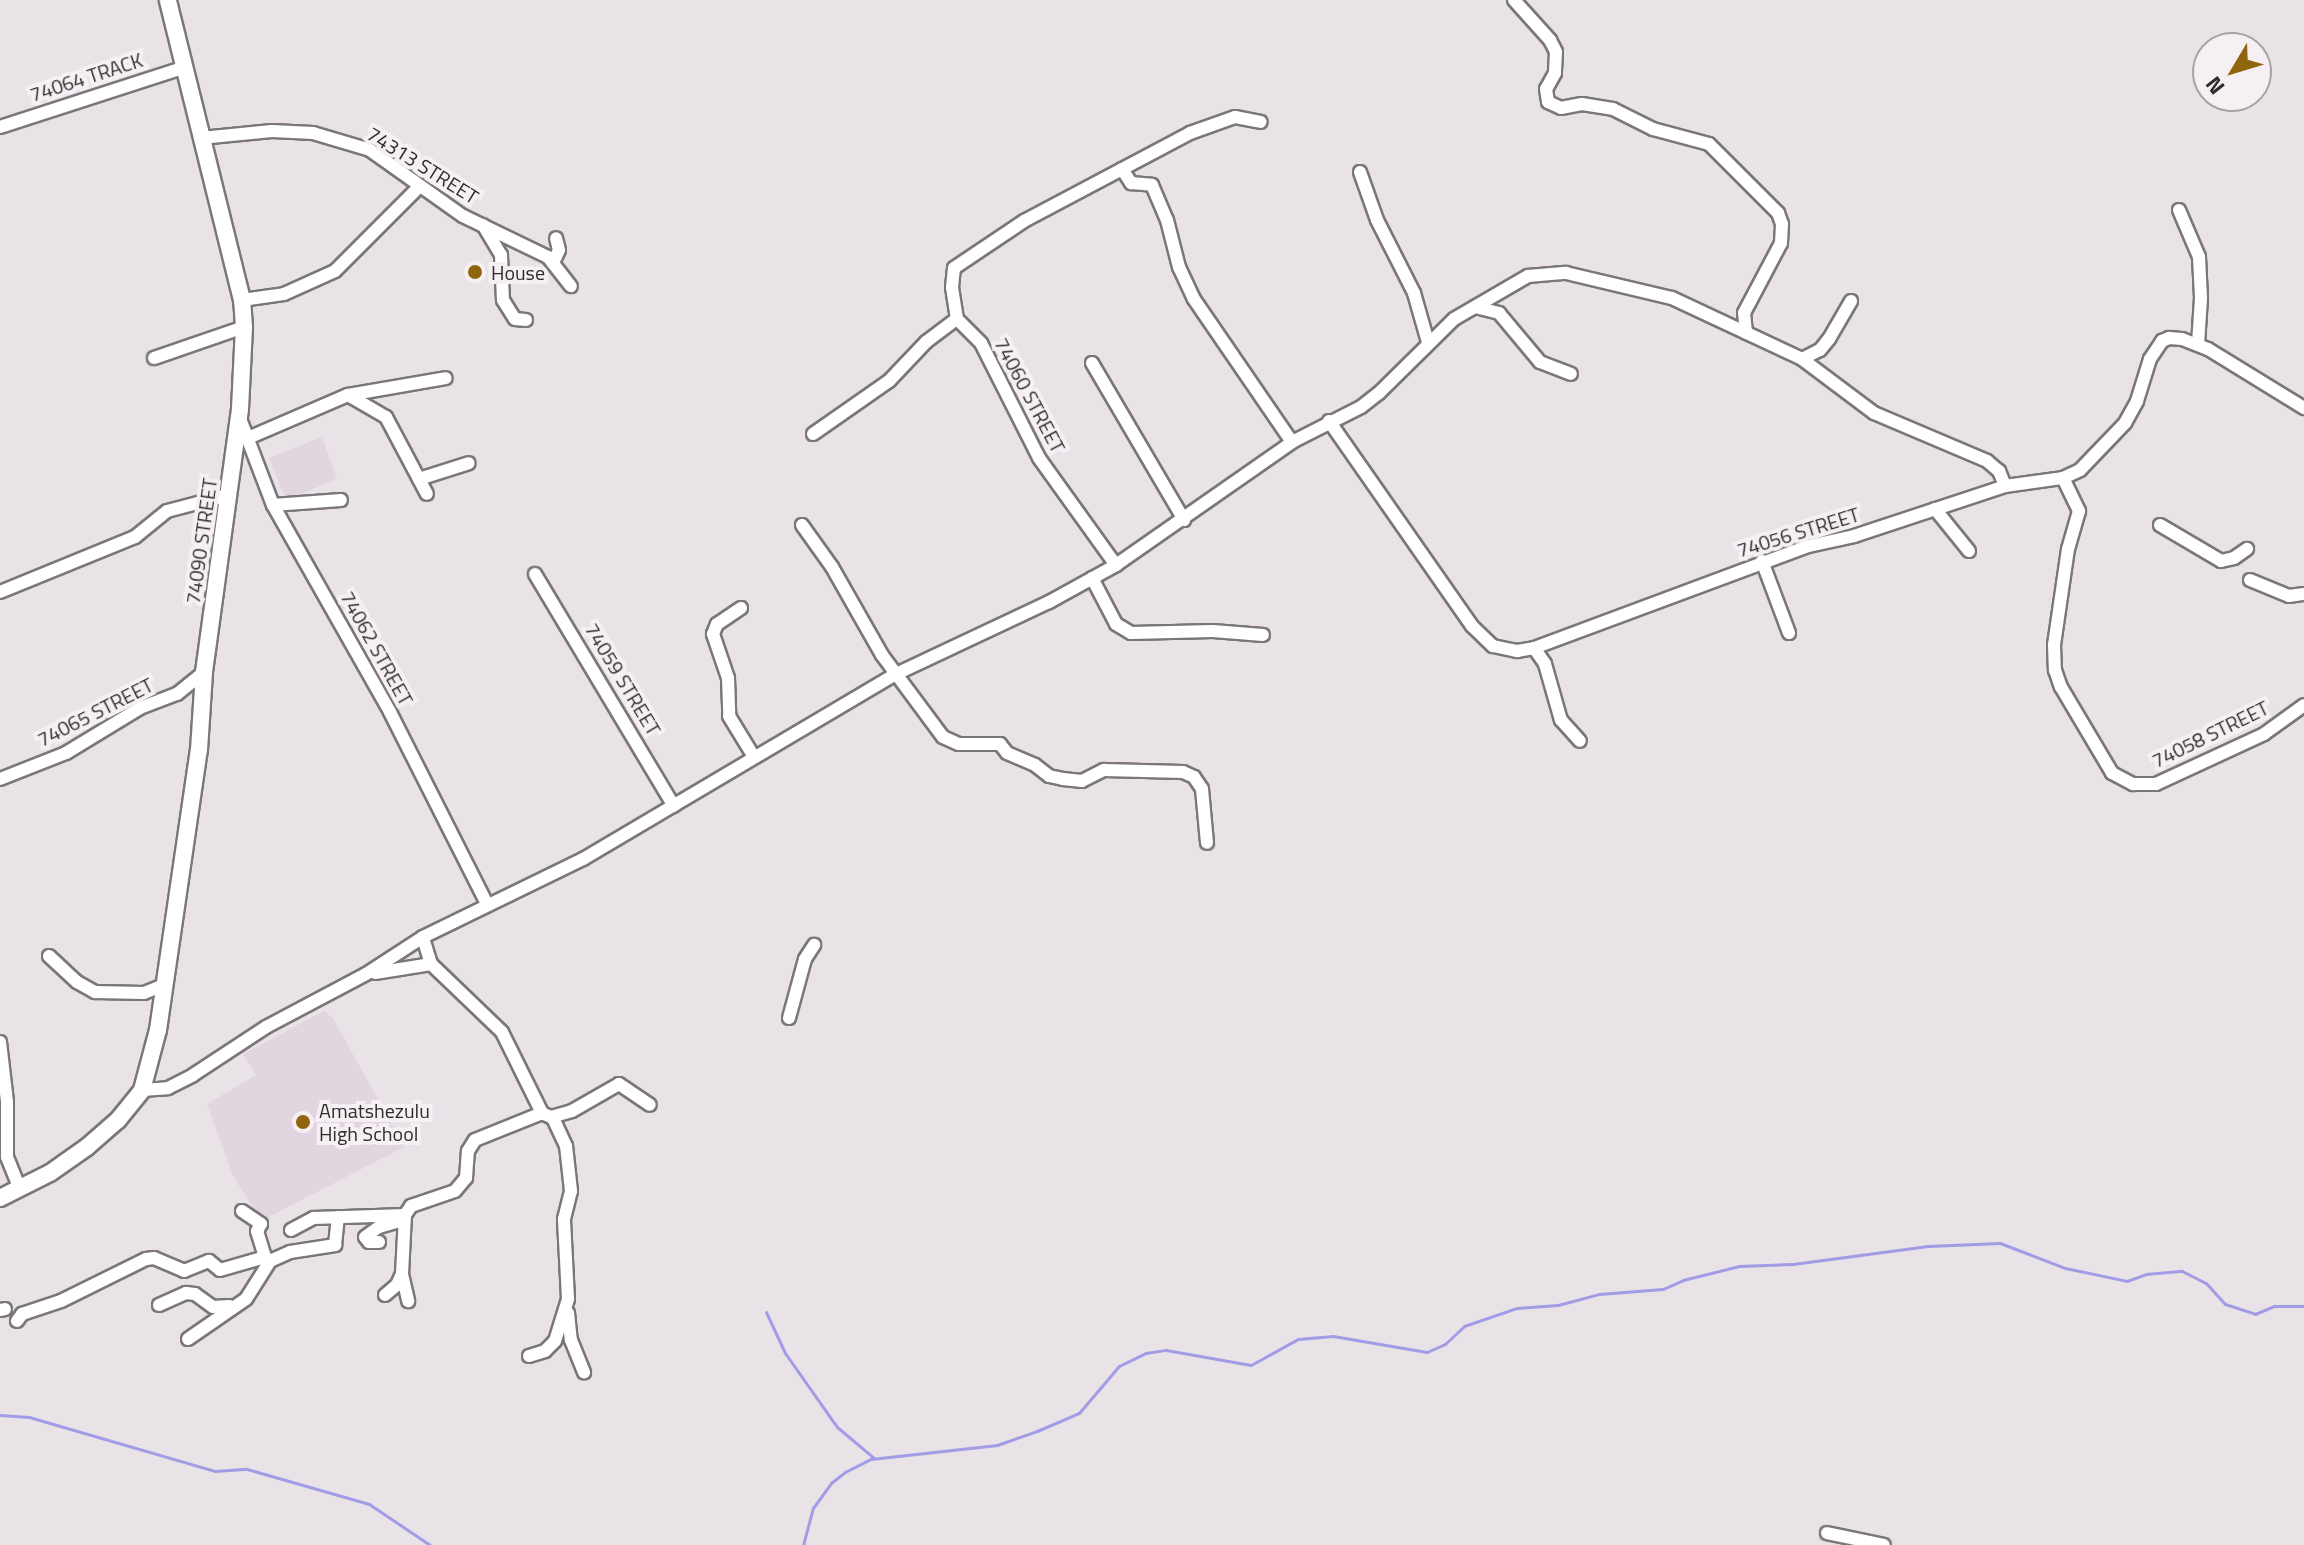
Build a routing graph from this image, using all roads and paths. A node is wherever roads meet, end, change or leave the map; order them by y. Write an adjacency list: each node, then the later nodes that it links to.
1 (168, 0): 3 (street, 74090 STREET)
2 (1514, 0): 21 (street)
3 (186, 67): 5 (street, 74064 TRACK); 6 (street, 74090 STREET)
4 (1261, 122): 7 (street)
5 (0, 127)
6 (201, 138): 9 (street, 74313 STREET); 15 (street, 74090 STREET)
7 (1122, 169): 18 (street); 35 (street)
8 (1360, 172): 22 (street)
9 (419, 187): 11 (street, 74313 STREET); 15 (street)
10 (2179, 210): 23 (street)
11 (481, 223): 13 (street, 74313 STREET); 19 (street)
12 (556, 238): 13 (street)
13 (553, 263): 14 (street)
14 (571, 286)
15 (242, 300): 20 (street, 74090 STREET)
16 (1851, 301): 25 (street)
17 (1475, 307): 21 (street); 22 (street); 27 (street)
18 (957, 319): 33 (street); 53 (street, 74060 STREET)
19 (521, 322)
20 (244, 327): 24 (street); 31 (street, 74090 STREET)
21 (1746, 333): 25 (street)
22 (1428, 342): 32 (street)
23 (2198, 345): 30 (street, 74056 STREET); 39 (street, 74056 STREET)
24 (154, 358)
25 (1802, 359): 41 (street)
26 (1092, 363): 47 (street)
27 (1571, 374)
28 (446, 378): 29 (street)
29 (348, 395): 34 (street); 40 (street)
30 (2304, 408)
31 (240, 409): 34 (street, 74062 STREET); 37 (street, 74090 STREET)
32 (1329, 421): 35 (street); 62 (street, 74056 STREET)
33 (813, 434)
34 (248, 438): 38 (street, 74062 STREET)
35 (1292, 442): 47 (street)
36 (469, 463): 40 (street)
37 (232, 464): 38 (street); 43 (street, 74090 STREET)
38 (258, 472): 45 (street, 74062 STREET)
39 (2063, 478): 41 (street, 74056 STREET); 65 (street, 74058 STREET)
40 (419, 479): 42 (street)
41 (2005, 486): 46 (street, 74056 STREET)
42 (427, 494)
43 (228, 495): 57 (street); 63 (street, 74090 STREET)
44 (341, 500): 45 (street)
45 (273, 505): 71 (street, 74062 STREET)
46 (1935, 509): 51 (street); 52 (street, 74056 STREET)
47 (1184, 520): 53 (street)
48 (802, 525): 64 (street)
49 (2160, 525): 50 (street)
50 (2247, 549)
51 (1969, 551)
52 (1762, 561): 60 (street); 62 (street, 74056 STREET)
53 (1116, 565): 55 (street)
54 (535, 574): 69 (street, 74059 STREET)
55 (1092, 578): 61 (street); 64 (street)
56 (2250, 580): 58 (street)
57 (0, 592)
58 (2304, 594)
59 (741, 608): 67 (street)
60 (1789, 633)
61 (1263, 635)
62 (1534, 648): 66 (street)
63 (204, 672): 68 (street, 74065 STREET); 77 (street, 74090 STREET)
64 (898, 673): 67 (street); 70 (street)
65 (2304, 705)
66 (1580, 741)
67 (754, 757): 69 (street)
68 (0, 779)
69 (674, 806): 71 (street)
70 (1207, 843)
71 (487, 904): 72 (street)
72 (423, 937): 75 (street); 76 (street)
73 (814, 945): 78 (street)
74 (49, 956): 77 (street)
75 (431, 964): 76 (street); 82 (street)
76 (366, 974): 80 (street)
77 (164, 985): 80 (street, 74090 STREET)
78 (789, 1018)
79 (0, 1042): 83 (street)
80 (142, 1090): 83 (street)
81 (650, 1105): 82 (street)
82 (547, 1115): 87 (street); 97 (street)
83 (20, 1190): 84 (street)
84 (0, 1198)
85 (242, 1211): 90 (street)
86 (338, 1217): 87 (street); 88 (street); 90 (street)
87 (405, 1217): 89 (street); 91 (street)
88 (291, 1230)
89 (379, 1242)
90 (268, 1259): 96 (street); 98 (street)
91 (402, 1274): 92 (street); 93 (street)
92 (385, 1295)
93 (408, 1301)
94 (159, 1305): 95 (street)
95 (211, 1306): 96 (street); 99 (street)
96 (237, 1306): 99 (street)
97 (566, 1310): 101 (street); 102 (street)
98 (17, 1321)
99 (207, 1325): 100 (street)
100 (188, 1339)
101 (529, 1356)
102 (584, 1373)
103 (1827, 1533): 104 (street)
104 (1884, 1545)

